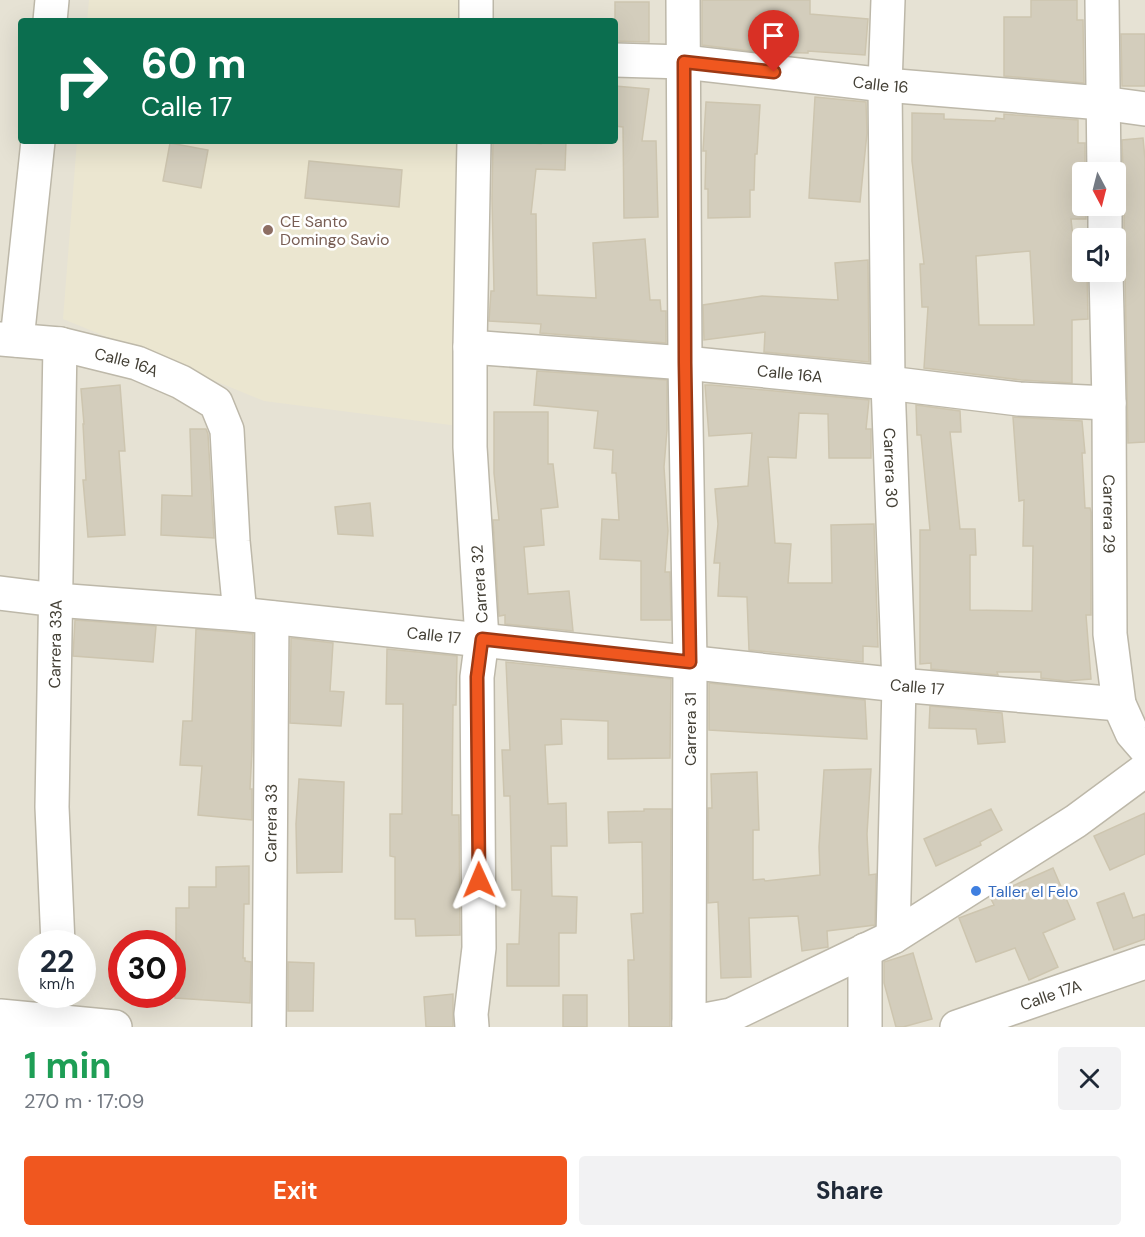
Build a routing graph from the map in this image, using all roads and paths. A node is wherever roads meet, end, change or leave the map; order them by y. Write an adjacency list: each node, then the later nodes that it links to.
1 (52, 0): 6 (street)
2 (476, 0): 7 (street)
3 (683, 0): 9 (street, Carrera 31)
4 (888, 0): 10 (street, Carrera 30)
5 (1102, 0): 11 (street)
6 (50, 18)
7 (476, 18)
8 (618, 60): 9 (street, Calle 16)
9 (684, 62): 10 (street, Calle 16); 20 (street, Carrera 31)
10 (885, 85): 11 (street, Calle 16); 21 (street, Carrera 30)
11 (1102, 103): 12 (street, Calle 16); 15 (street)
12 (1145, 110)
13 (38, 144): 17 (street)
14 (474, 144): 19 (street, Carrera 32)
15 (1104, 162)
16 (1106, 282): 22 (street, Carrera 29)
17 (9, 340): 18 (street, Calle 16A)
18 (60, 344): 24 (street, Carrera 33A); 25 (street, Calle 16A)
19 (470, 347): 20 (street, Calle 16A); 27 (street, Carrera 32)
20 (685, 363): 21 (street, Calle 16A); 28 (street, Carrera 31)
21 (888, 383): 22 (street, Calle 16A); 29 (street, Carrera 30)
22 (1109, 403): 30 (street, Carrera 29)
23 (0, 593): 24 (street, Calle 17)
24 (56, 600): 25 (street, Calle 17); 33 (street, Carrera 33A)
25 (240, 614): 26 (street, Calle 17)
26 (272, 618): 27 (street, Calle 17); 40 (street, Carrera 33)
27 (482, 639): 28 (street, Calle 17); 41 (street, Carrera 32)
28 (690, 662): 29 (street, Calle 17); 38 (street, Carrera 31)
29 (899, 685): 30 (street, Calle 17); 34 (street, Carrera 30)
30 (1119, 705): 31 (street, Carrera 29)
31 (1145, 748)
32 (1145, 770): 34 (street)
33 (57, 930)
34 (879, 943): 38 (street); 42 (street, Carrera 30)
35 (1145, 962): 43 (street, Calle 17A)
36 (61, 1014): 37 (street); 39 (street)
37 (0, 1016)
38 (689, 1025)
39 (115, 1027)
40 (269, 1027)
41 (472, 1027)
42 (865, 1027)
43 (957, 1027)

